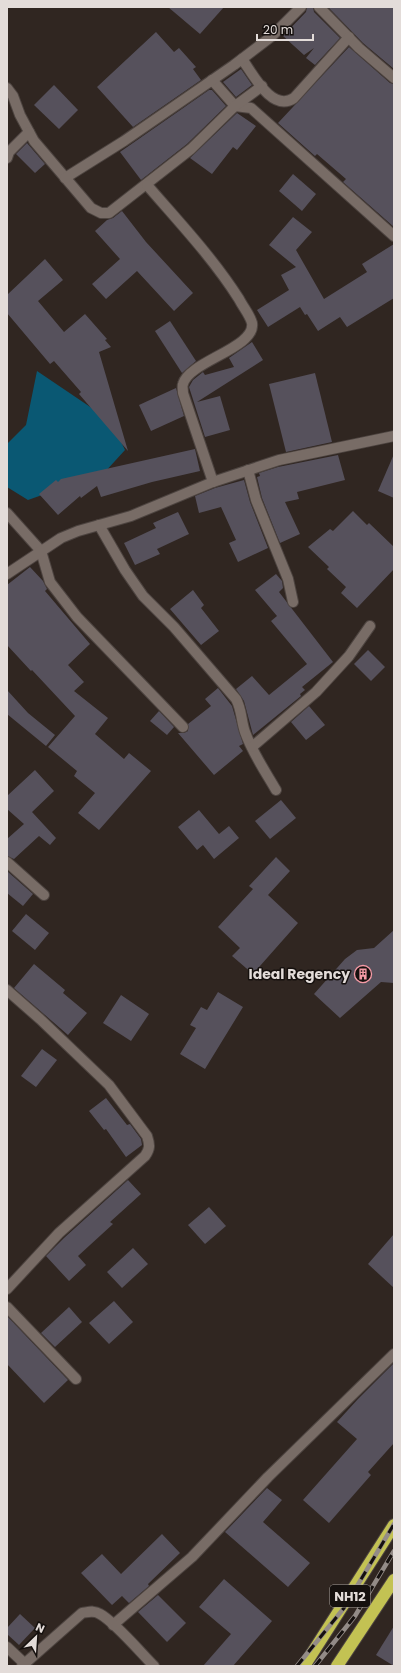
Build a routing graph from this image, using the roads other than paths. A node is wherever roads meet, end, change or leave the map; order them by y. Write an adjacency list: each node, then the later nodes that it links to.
1 (301, 7): 4 (street)
2 (319, 7): 3 (street)
3 (349, 37): 5 (street); 7 (street)
4 (242, 59): 6 (street); 7 (street)
5 (394, 78)
6 (212, 80): 9 (street); 12 (street)
7 (262, 86): 9 (street)
8 (7, 88): 10 (street)
9 (235, 106): 13 (street); 14 (street)
10 (29, 132): 11 (street); 12 (street)
11 (7, 158)
12 (65, 178): 13 (street)
13 (147, 184): 17 (street)
14 (394, 236)
15 (394, 436): 16 (street)
16 (248, 470): 17 (street); 22 (street)
17 (214, 482): 19 (street)
18 (7, 513): 20 (street)
19 (99, 526): 20 (street); 25 (street)
20 (41, 551): 21 (street); 24 (street)
21 (7, 574)
22 (293, 602)
23 (370, 626): 25 (street)
24 (184, 727)
25 (252, 747): 26 (street)
26 (276, 790)
27 (7, 862): 28 (street)
28 (44, 895)
29 (8, 993): 30 (street)
30 (7, 1289)
31 (7, 1307): 33 (street)
32 (394, 1354): 36 (street)
33 (76, 1378)
34 (394, 1526): 40 (highway, NH12)
35 (394, 1580): 41 (highway, NH12)
36 (113, 1625): 38 (street); 39 (street)
37 (7, 1647): 38 (street)
38 (23, 1665)
39 (154, 1666)
40 (304, 1666)
41 (337, 1666)

